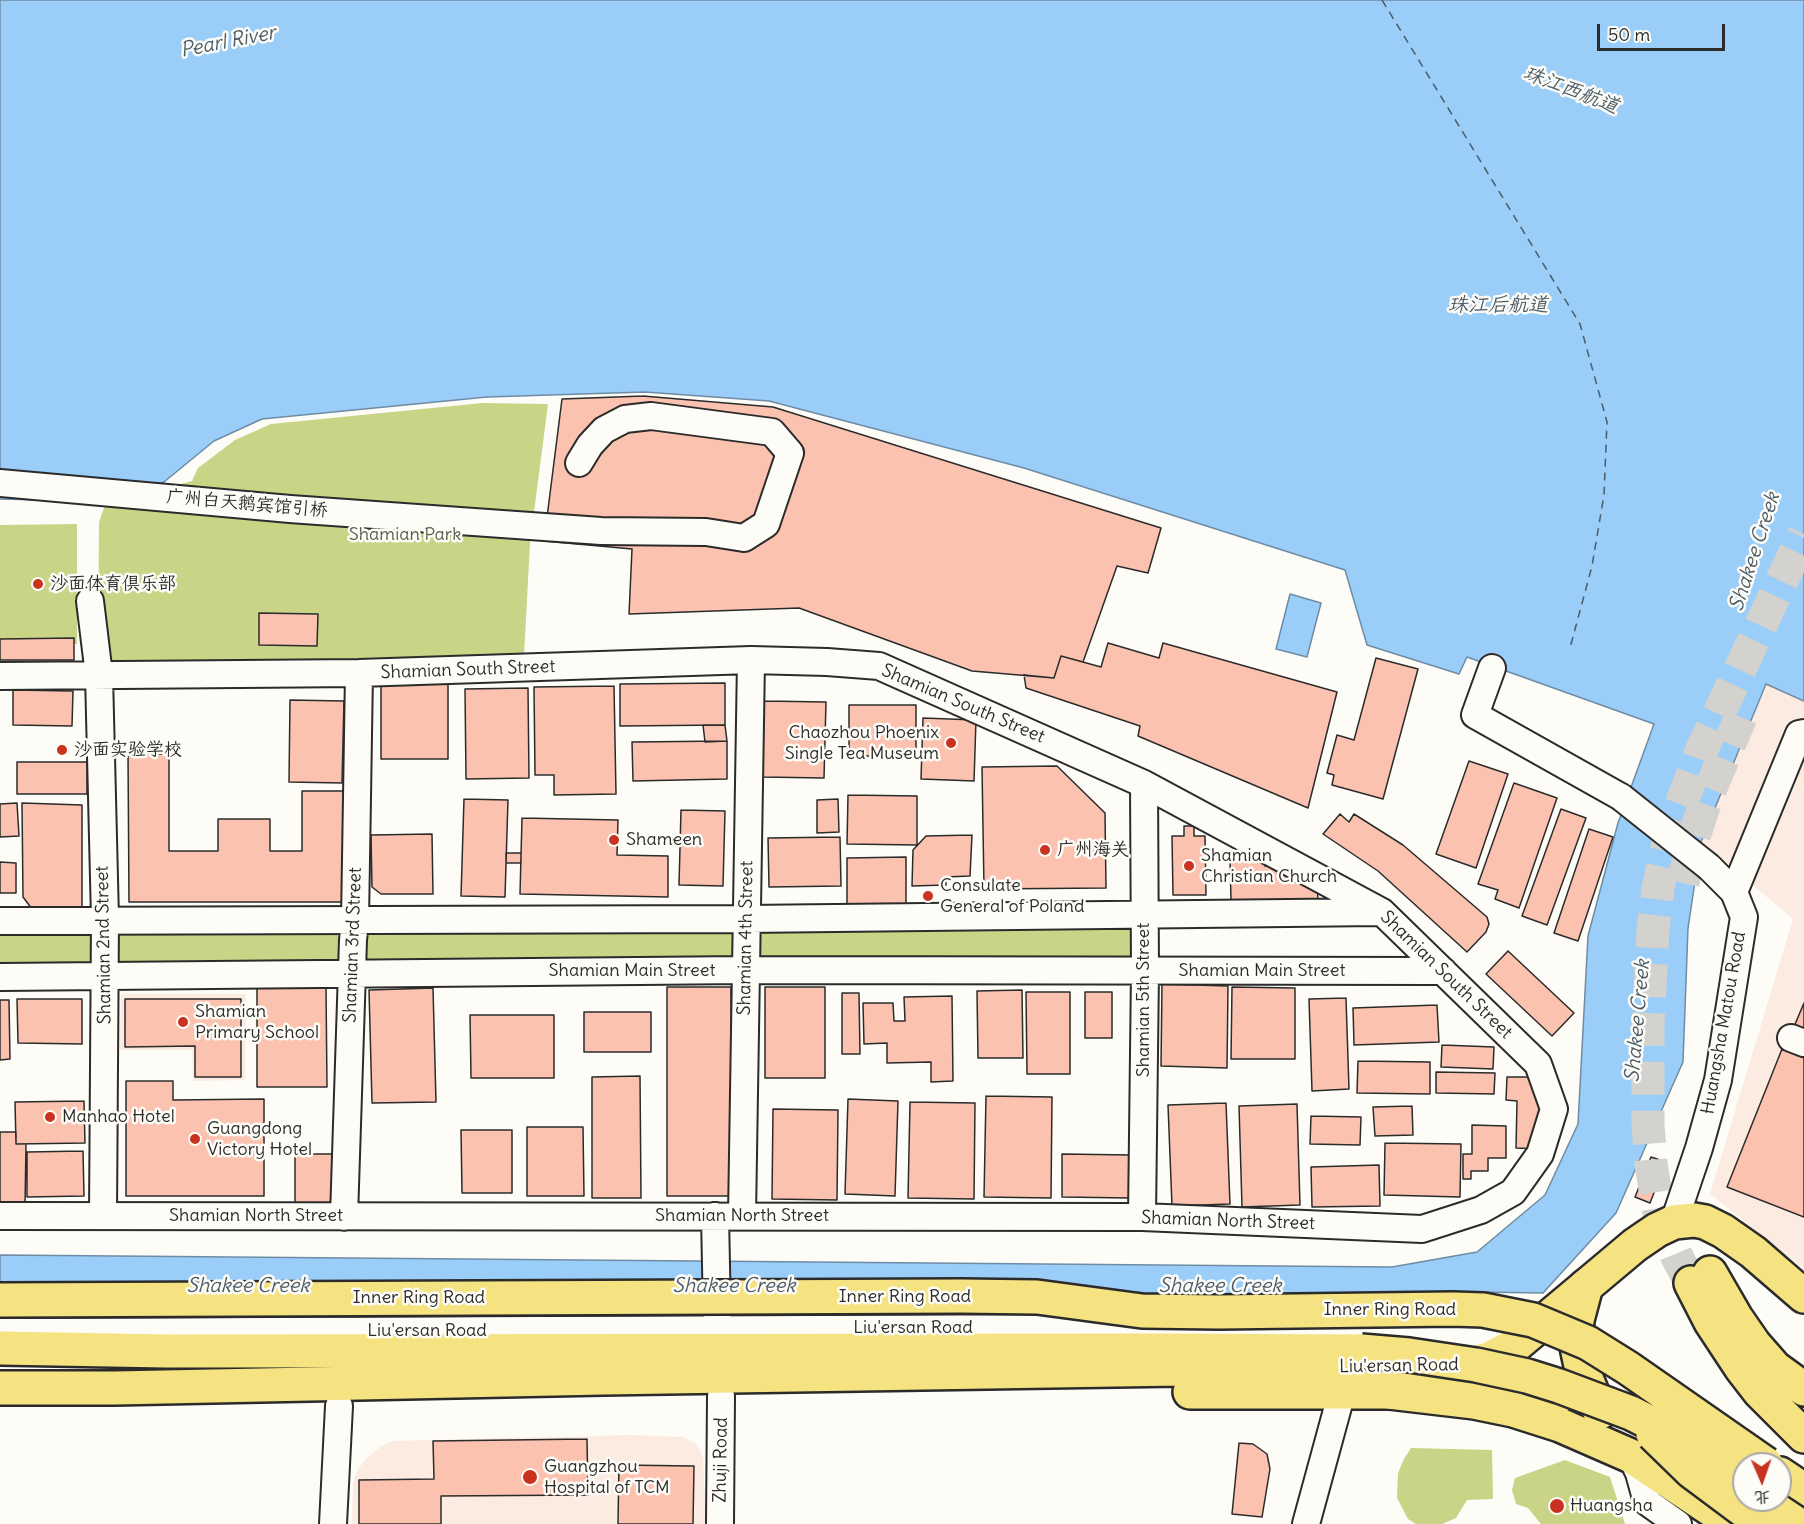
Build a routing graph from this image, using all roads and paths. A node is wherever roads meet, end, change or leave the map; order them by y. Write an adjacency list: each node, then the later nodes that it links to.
1 (579, 463): 2 (street, 广州白天鹅宾馆引桥)
2 (0, 483)
3 (90, 602): 7 (street, Shamian 2nd Street)
4 (751, 660): 6 (street, Shamian South Street); 10 (street, Shamian South Street); 15 (street, Shamian 4th Street)
5 (1492, 668): 11 (street, bridge)
6 (359, 673): 7 (street, Shamian South Street); 17 (street, Shamian 3rd Street)
7 (99, 675): 8 (street, Shamian South Street); 14 (street, Shamian 2nd Street)
8 (0, 676)
9 (1804, 733): 11 (street)
10 (1144, 784): 12 (street, Shamian South Street); 13 (street, Shamian 5th Street)
11 (1734, 892): 31 (street, Huangsha Matou Road)
12 (1382, 912): 13 (street); 20 (street, Shamian South Street)
13 (1145, 915): 15 (street); 19 (street, Shamian 5th Street)
14 (105, 919): 16 (street); 17 (street); 22 (street, Shamian 2nd Street)
15 (746, 920): 17 (street); 18 (street, Shamian 4th Street)
16 (0, 921)
17 (355, 921): 21 (street, Shamian 3rd Street)
18 (745, 970): 19 (street, Shamian Main Street); 21 (street, Shamian Main Street); 29 (street, Shamian 4th Street)
19 (1145, 971): 20 (street, Shamian Main Street); 30 (street, Shamian 5th Street)
20 (1443, 971): 24 (street, Shamian South Street)
21 (351, 973): 22 (street, Shamian Main Street); 27 (street, Shamian 3rd Street)
22 (106, 975): 23 (street, Shamian Main Street); 25 (street, Shamian 2nd Street)
23 (0, 977)
24 (1481, 1210): 30 (street, Shamian North Street)
25 (103, 1215): 26 (street, Shamian North Street); 27 (street, Shamian North Street)
26 (0, 1216)
27 (344, 1216): 28 (street, Shamian North Street)
28 (715, 1216): 29 (street, Shamian North Street); 36 (street)
29 (742, 1216): 30 (street, Shamian North Street)
30 (1142, 1217)
31 (1674, 1222): 32 (main road); 33 (main road)
32 (1586, 1286): 37 (main road); 51 (main road)
33 (1804, 1296)
34 (0, 1300): 35 (main road, Inner Ring Road, bridge)
35 (1508, 1314): 53 (main road, Inner Ring Road, bridge); 63 (main road, bridge)
36 (717, 1327): 37 (street, Liu'ersan Road); 38 (street, Liu'ersan Road)
37 (1537, 1328): 43 (main road, Liu'ersan Road)
38 (0, 1332)
39 (0, 1348): 40 (main road)
40 (167, 1351): 41 (main road); 55 (main road, bridge)
41 (0, 1360)
42 (1775, 1368): 44 (main road); 48 (main road); 52 (main road)
43 (0, 1388)
44 (1804, 1389)
45 (1342, 1392): 46 (main road, Liu'ersan Road); 47 (main road, Liu'ersan Road); 61 (street)
46 (1389, 1392): 51 (main road); 54 (main road, Liu'ersan Road)
47 (721, 1396): 49 (main road, Liu'ersan Road); 60 (street, Zhuji Road)
48 (1804, 1399)
49 (339, 1406): 50 (main road, Liu'ersan Road); 59 (street)
50 (0, 1411)
51 (1600, 1412): 56 (main road)
52 (1804, 1436)
53 (1749, 1452)
54 (1631, 1456): 58 (main road, Liu'ersan Road); 62 (street)
55 (1732, 1467)
56 (1732, 1481)
57 (1779, 1512): 64 (main road, bridge)
58 (1726, 1523)
59 (333, 1524)
60 (720, 1524)
61 (1306, 1524)
62 (1678, 1524)
63 (1762, 1524)
64 (1797, 1524)

